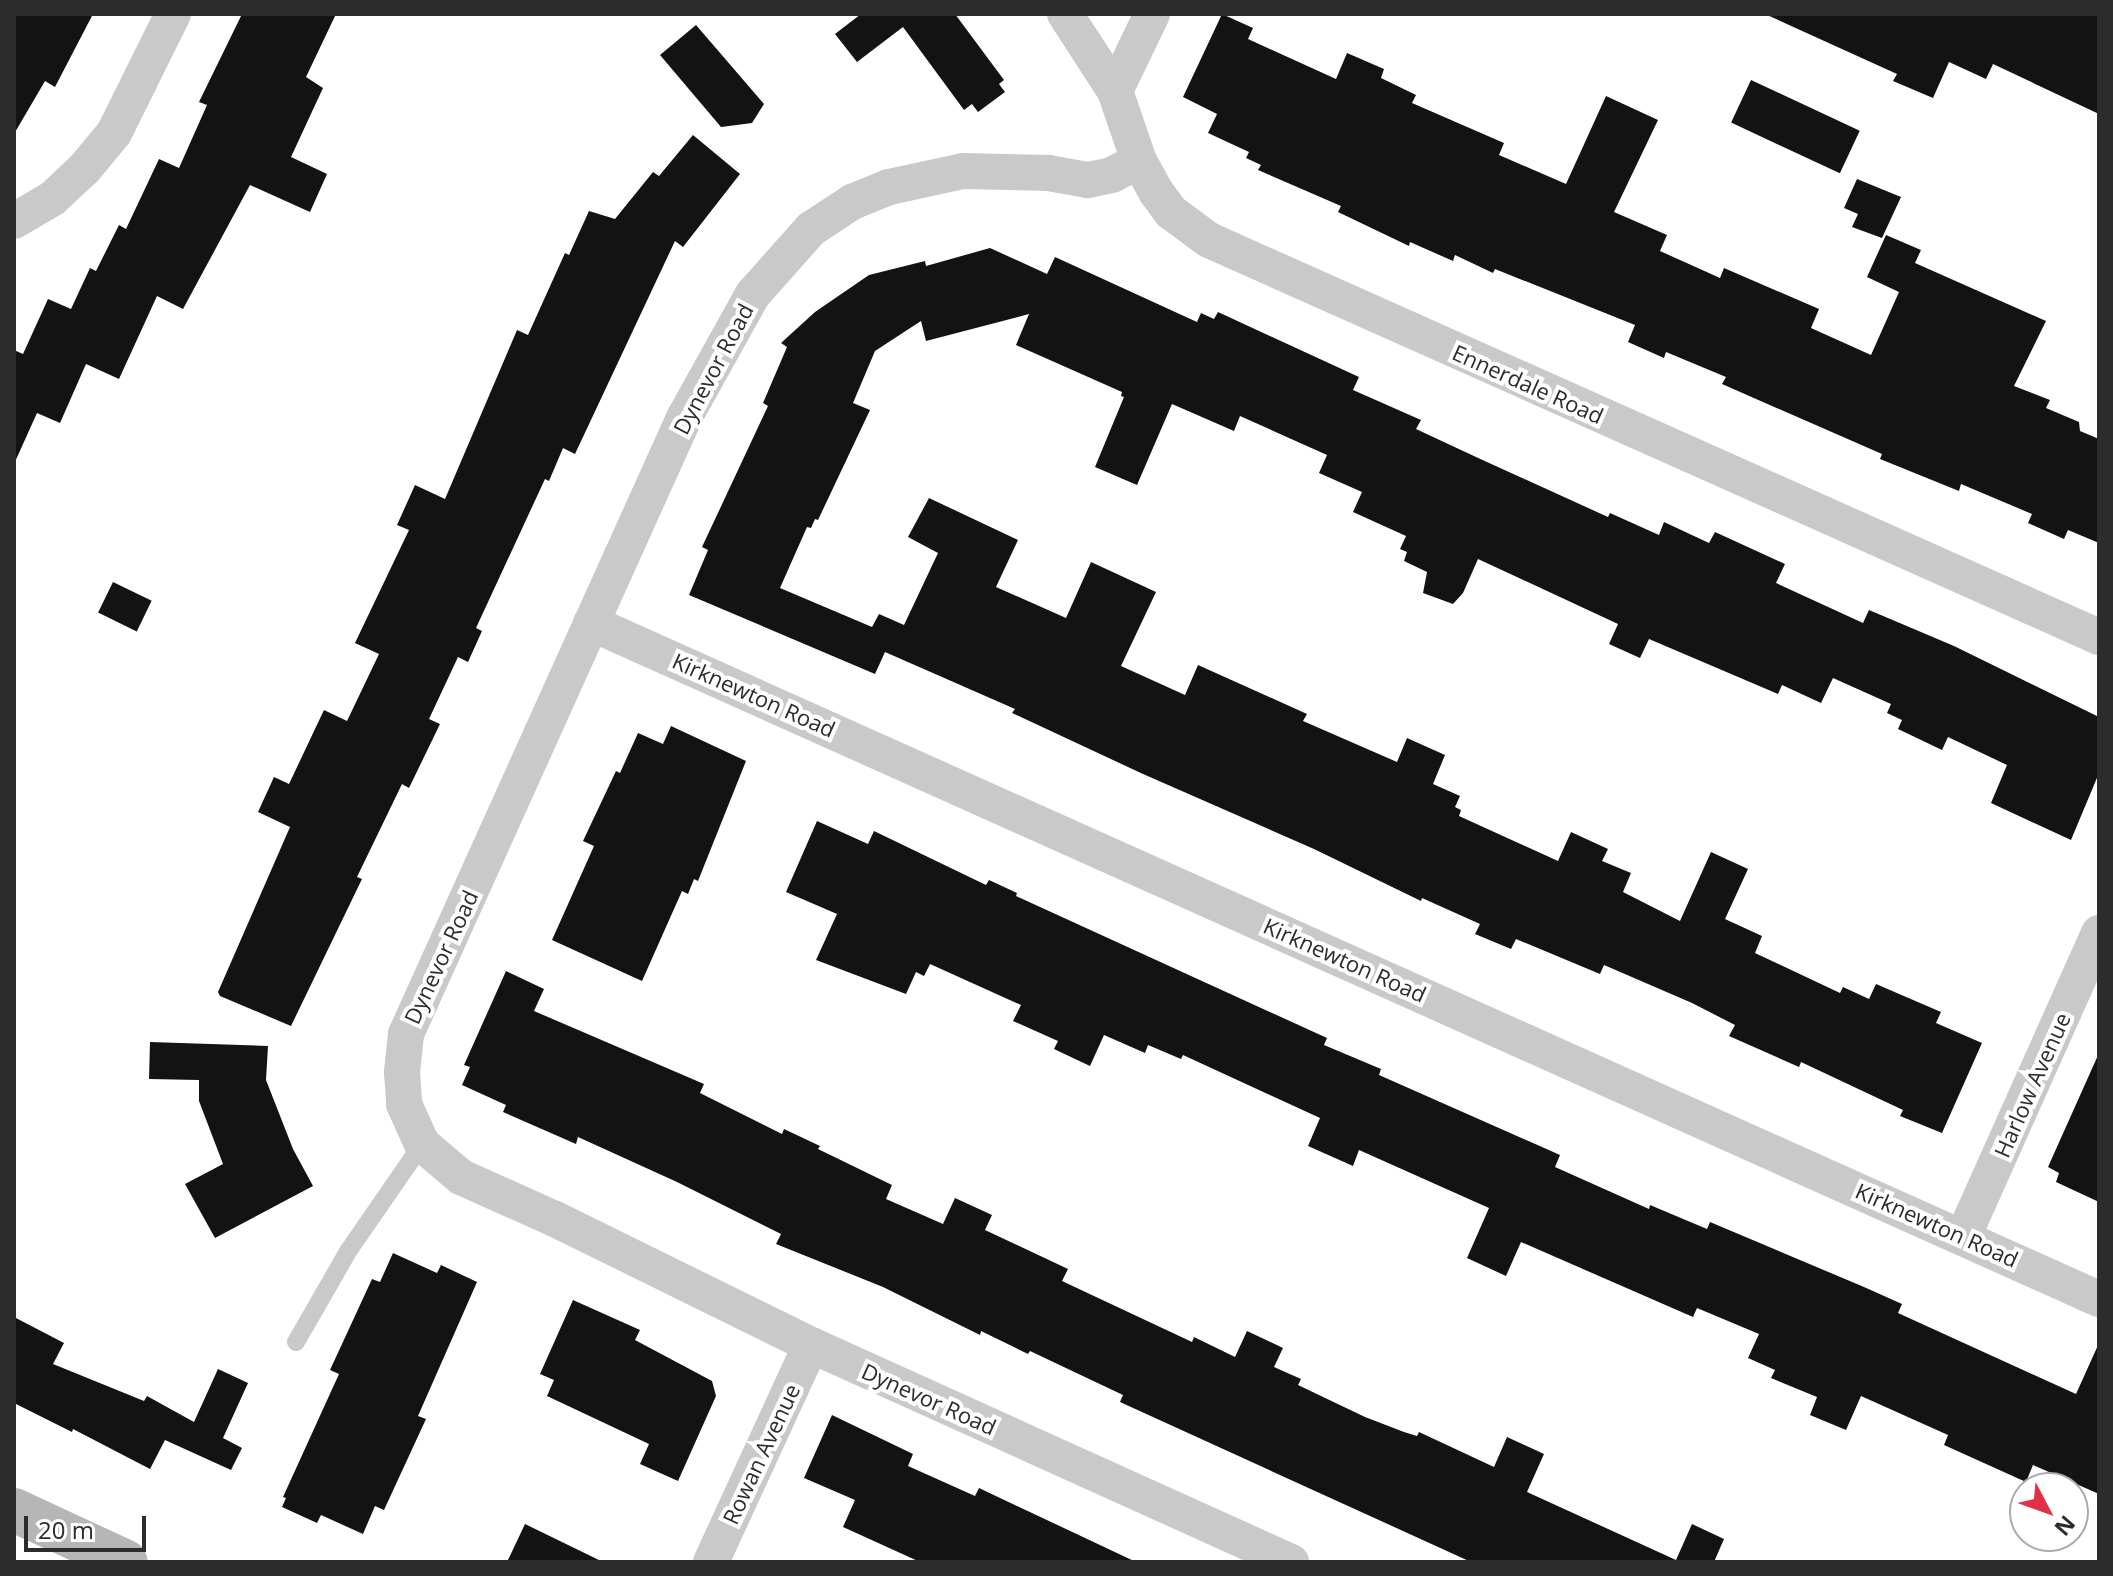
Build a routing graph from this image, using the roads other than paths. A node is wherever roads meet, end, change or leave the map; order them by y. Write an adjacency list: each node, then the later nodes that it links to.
1 (173, 14): 6 (street)
2 (1065, 14): 4 (street, Ennerdale Road)
3 (1152, 14): 4 (street)
4 (1115, 91): 5 (street, Ennerdale Road)
5 (1139, 161): 7 (street, Dynevor Road); 8 (street, Ennerdale Road)
6 (14, 221)
7 (591, 623): 10 (street, Dynevor Road); 11 (street, Kirknewton Road)
8 (2099, 637)
9 (2099, 933): 11 (street, Harlow Avenue)
10 (422, 1144): 13 (lane); 14 (street, Dynevor Road)
11 (1963, 1237): 12 (street, Kirknewton Road)
12 (2099, 1299)
13 (296, 1342)
14 (811, 1345): 17 (street, Rowan Avenue); 18 (street, Dynevor Road)
15 (14, 1510): 16 (main road)
16 (126, 1562)
17 (711, 1562)
18 (1291, 1562)

